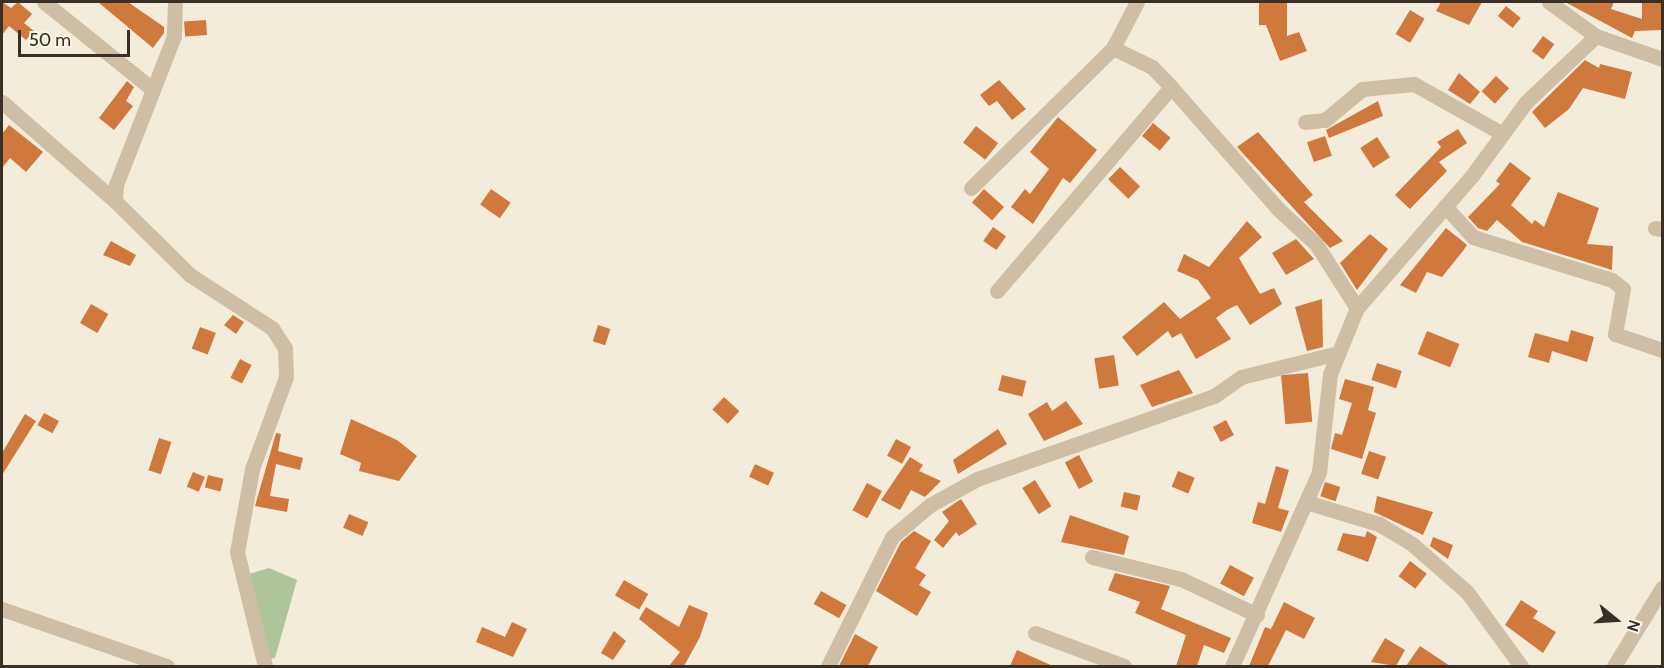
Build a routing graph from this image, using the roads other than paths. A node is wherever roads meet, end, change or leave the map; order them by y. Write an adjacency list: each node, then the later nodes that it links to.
1 (44, 2): 9 (street)
2 (175, 2): 9 (street)
3 (1137, 2): 6 (street)
4 (1549, 2): 5 (street)
5 (1596, 36): 7 (street); 12 (street)
6 (1113, 48): 8 (street); 13 (street)
7 (1662, 59)
8 (1171, 87): 16 (street); 17 (street)
9 (151, 88): 14 (street)
10 (2, 102): 14 (street)
11 (1305, 122): 12 (street)
12 (1503, 134): 15 (street)
13 (971, 188)
14 (115, 201): 27 (street)
15 (1446, 207): 17 (street); 18 (street)
16 (997, 291)
17 (1357, 308): 19 (street)
18 (1662, 350)
19 (1338, 354): 20 (street); 28 (street)
20 (1306, 502): 24 (street); 31 (street)
21 (1092, 557): 24 (street)
22 (1662, 588): 32 (street)
23 (2, 609): 26 (street)
24 (1257, 615): 30 (street)
25 (1035, 633): 29 (street)
26 (167, 666)
27 (265, 666)
28 (828, 666)
29 (1124, 666)
30 (1232, 666)
31 (1521, 666)
32 (1614, 666)

